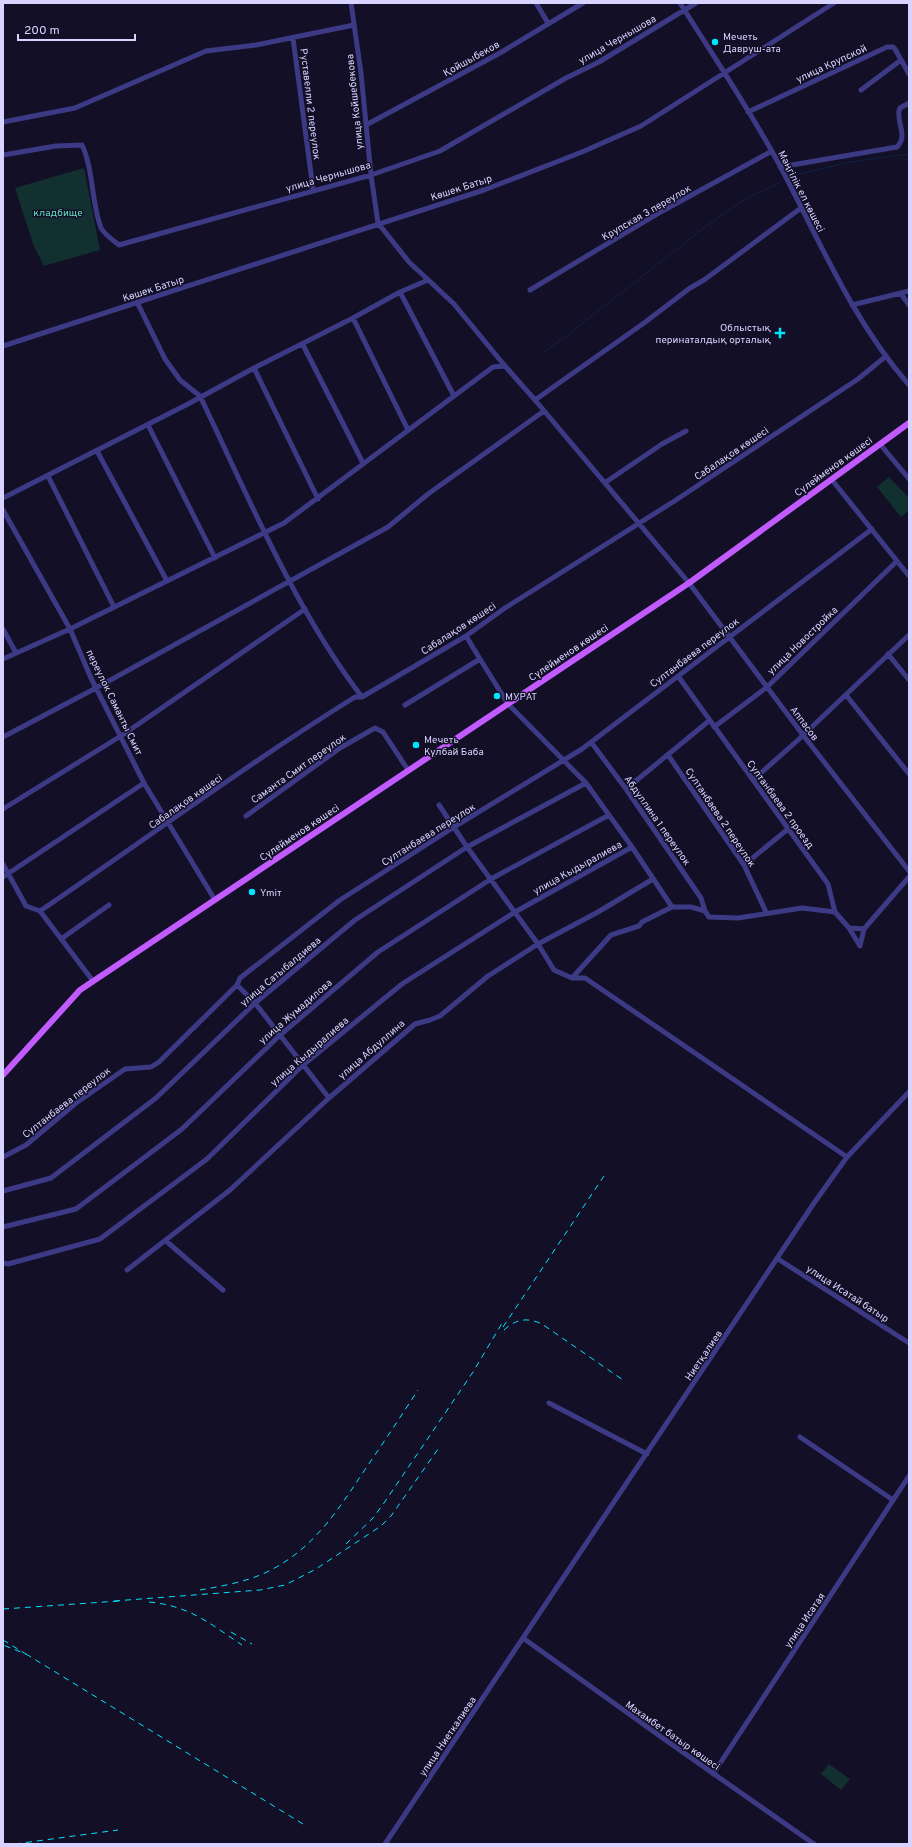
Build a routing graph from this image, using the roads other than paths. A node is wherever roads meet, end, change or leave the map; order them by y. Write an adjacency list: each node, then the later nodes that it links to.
1 (351, 3): 9 (street, улица Койшебекова)
2 (536, 3): 8 (street)
3 (583, 3): 8 (street, Қойшыбеков)
4 (680, 3): 7 (street, Мәңгілік ел көшесі)
5 (696, 3): 7 (street, улица Чернышова)
6 (834, 3): 12 (street, Көшек Батыр)
7 (684, 10): 12 (street, Мәңгілік ел көшесі); 22 (street, улица Чернышова)
8 (548, 23): 18 (street, Қойшыбеков)
9 (354, 25): 10 (street); 18 (street, улица Койшебекова)
10 (293, 38): 17 (street); 23 (street, Руставелли 2 переулок)
11 (902, 60): 13 (street, улица Крупской); 14 (street); 16 (street, улица Крупской)
12 (725, 74): 16 (street, Мәңгілік ел көшесі); 25 (street, Көшек Батыр)
13 (909, 74)
14 (861, 90)
15 (909, 103): 21 (street)
16 (748, 112): 19 (street, Мәңгілік ел көшесі)
17 (3, 122)
18 (366, 125): 22 (street, улица Койшебекова)
19 (772, 151): 21 (street, Мәңгілік ел көшесі); 27 (street, Крупская 3 переулок)
20 (3, 154): 23 (street, улица Чернышова)
21 (780, 167): 24 (street, Мәңгілік ел көшесі)
22 (370, 175): 23 (street, улица Чернышова); 25 (street, улица Койшебекова)
23 (313, 189)
24 (801, 208): 32 (street, Мәңгілік ел көшесі); 43 (street)
25 (378, 223): 26 (street, Аппасов); 31 (street, Көшек Батыр)
26 (428, 280): 29 (street); 38 (street, Аппасов)
27 (530, 290)
28 (909, 291): 30 (street)
29 (400, 292): 34 (street); 42 (street)
30 (901, 294): 32 (street); 33 (street)
31 (137, 302): 36 (street, Көшек Батыр); 41 (street)
32 (852, 305): 37 (street, Мәңгілік ел көшесі)
33 (909, 306)
34 (353, 318): 35 (street); 47 (street)
35 (302, 345): 39 (street); 51 (street)
36 (3, 346)
37 (886, 357): 40 (street, Мәңгілік ел көшесі); 59 (street, Сабалақов көшесі)
38 (505, 366): 42 (street); 43 (street, Аппасов)
39 (254, 368): 41 (street); 57 (street)
40 (909, 385)
41 (200, 396): 46 (street); 61 (street)
42 (454, 396): 47 (street)
43 (535, 400): 44 (street, Аппасов)
44 (544, 411): 55 (street, Аппасов); 66 (street)
45 (909, 423): 49 (main road, Сүлейменов көшесі)
46 (148, 425): 50 (street); 62 (street)
47 (408, 430): 51 (street)
48 (686, 431): 55 (street)
49 (880, 444): 53 (street); 54 (main road, Сүлейменов көшесі)
50 (97, 451): 52 (street); 65 (street)
51 (363, 463): 57 (street)
52 (48, 476): 56 (street); 68 (street)
53 (909, 479)
54 (832, 480): 60 (street); 67 (main road, Сүлейменов көшесі)
55 (606, 482): 59 (street, Аппасов)
56 (3, 498)
57 (318, 499): 61 (street)
58 (3, 510): 71 (street, переулок Саманты Смит)
59 (638, 524): 67 (street, Аппасов); 73 (street, Сабалақов көшесі)
60 (872, 529): 63 (street); 74 (street, Султанбаева переулок)
61 (266, 533): 62 (street); 66 (street)
62 (215, 558): 65 (street)
63 (897, 561): 64 (street); 81 (street, улица Новостройка)
64 (909, 576)
65 (167, 581): 68 (street)
66 (290, 582): 69 (street); 82 (street)
67 (689, 583): 74 (street, Аппасов); 85 (main road, Сүлейменов көшесі)
68 (114, 607): 71 (street)
69 (305, 609): 84 (street); 90 (street)
70 (3, 629): 75 (street)
71 (70, 629): 75 (street); 82 (street, переулок Саманты Смит)
72 (909, 635): 76 (street)
73 (466, 636): 78 (street); 84 (street, Сабалақов көшесі)
74 (730, 636): 79 (street, Султанбаева переулок); 81 (street, Аппасов)
75 (16, 653): 77 (street)
76 (888, 654): 80 (street); 83 (street)
77 (3, 659)
78 (480, 659): 85 (street); 86 (street)
79 (678, 676): 87 (street, Султанбаева 2 проезд); 92 (street, Султанбаева переулок)
80 (909, 680)
81 (767, 687): 88 (street, улица Новостройка); 89 (street, Аппасов)
82 (96, 688): 90 (street, переулок Саманты Смит); 91 (street)
83 (846, 695): 89 (street); 96 (street)
84 (362, 698): 105 (street, Сабалақов көшесі)
85 (508, 704): 94 (street); 95 (main road, Сүлейменов көшесі)
86 (405, 705)
87 (710, 720): 88 (street, Султанбаева 2 проезд); 93 (street)
88 (714, 727): 97 (street, Султанбаева 2 проезд)
89 (803, 735): 97 (street); 112 (street, Аппасов)
90 (121, 736): 98 (street, переулок Саманты Смит); 102 (street)
91 (3, 737)
92 (591, 742): 94 (street, Султанбаева переулок); 100 (street, Абдуллина 1 переулок)
93 (668, 755): 100 (street); 111 (street, Султанбаева 2 переулок)
94 (565, 760): 99 (street); 106 (street, Султанбаева переулок)
95 (408, 770): 104 (street, Саманта Смит переулок); 118 (main road, Сүлейменов көшесі)
96 (909, 774)
97 (753, 780): 107 (street, Султанбаева 2 проезд)
98 (144, 783): 105 (street, переулок Саманты Смит); 113 (street)
99 (586, 783): 103 (street); 108 (street, улица Сатыбалдиева)
100 (626, 789): 122 (street, Абдуллина 1 переулок)
101 (439, 805): 106 (street)
102 (3, 809)
103 (609, 815): 109 (street); 116 (street, улица Жумадилова)
104 (246, 816)
105 (169, 824): 118 (street, переулок Саманты Смит); 121 (street, Сабалақов көшесі)
106 (454, 827): 108 (street); 132 (street, Султанбаева переулок)
107 (788, 829): 111 (street); 125 (street, Султанбаева 2 проезд)
108 (467, 847): 116 (street); 133 (street, улица Сатыбалдиева)
109 (632, 847): 117 (street); 123 (street, улица Кыдыралиева)
110 (3, 864): 113 (street)
111 (744, 865): 124 (street, Султанбаева 2 переулок)
112 (909, 871)
113 (8, 874): 114 (street); 121 (street)
114 (3, 877)
115 (909, 877): 127 (street)
116 (491, 879): 123 (street); 134 (street, улица Жумадилова)
117 (653, 879): 120 (street); 129 (street, улица Абдуллина)
118 (215, 900): 131 (main road, Сүлейменов көшесі)
119 (109, 905): 128 (street)
120 (672, 907): 122 (street); 130 (street)
121 (40, 911): 128 (street)
122 (705, 911): 124 (street)
123 (515, 912): 129 (street); 135 (street, улица Кыдыралиева)
124 (766, 912): 125 (street)
125 (835, 912): 126 (street, Султанбаева 2 проезд)
126 (850, 928): 127 (street); 127 (street, Султанбаева 2 проезд)
127 (864, 929)
128 (61, 939): 131 (street)
129 (538, 944): 130 (street); 138 (street, улица Абдуллина)
130 (572, 978): 139 (street)
131 (93, 981): 136 (main road, Сүлейменов көшесі)
132 (237, 985): 133 (street); 140 (street, Султанбаева переулок)
133 (255, 1004): 134 (street); 141 (street, улица Сатыбалдиева)
134 (279, 1036): 135 (street); 142 (street, улица Жумадилова)
135 (303, 1065): 138 (street); 145 (street, улица Кыдыралиева)
136 (3, 1075)
137 (909, 1092): 139 (street, Ниетқалиев)
138 (329, 1098): 143 (street, улица Абдуллина)
139 (847, 1156): 144 (street, Ниетқалиев)
140 (3, 1157)
141 (3, 1190)
142 (3, 1227)
143 (166, 1240): 146 (street, улица Абдуллина); 147 (street)
144 (778, 1259): 148 (street, улица Исатай батыр); 151 (street, Ниетқалиев)
145 (3, 1263)
146 (127, 1270)
147 (223, 1290)
148 (909, 1343)
149 (549, 1403): 151 (street)
150 (800, 1437): 153 (street)
151 (647, 1454): 154 (street, Ниетқалиев)
152 (909, 1476): 153 (street, улица Исатая)
153 (893, 1500): 155 (street, улица Исатая)
154 (523, 1638): 155 (street, Махамбет батыр көшесі); 156 (street, улица Ниеткалиева)
155 (713, 1774): 157 (street, Махамбет батыр көшесі)
156 (385, 1844)
157 (814, 1844)

